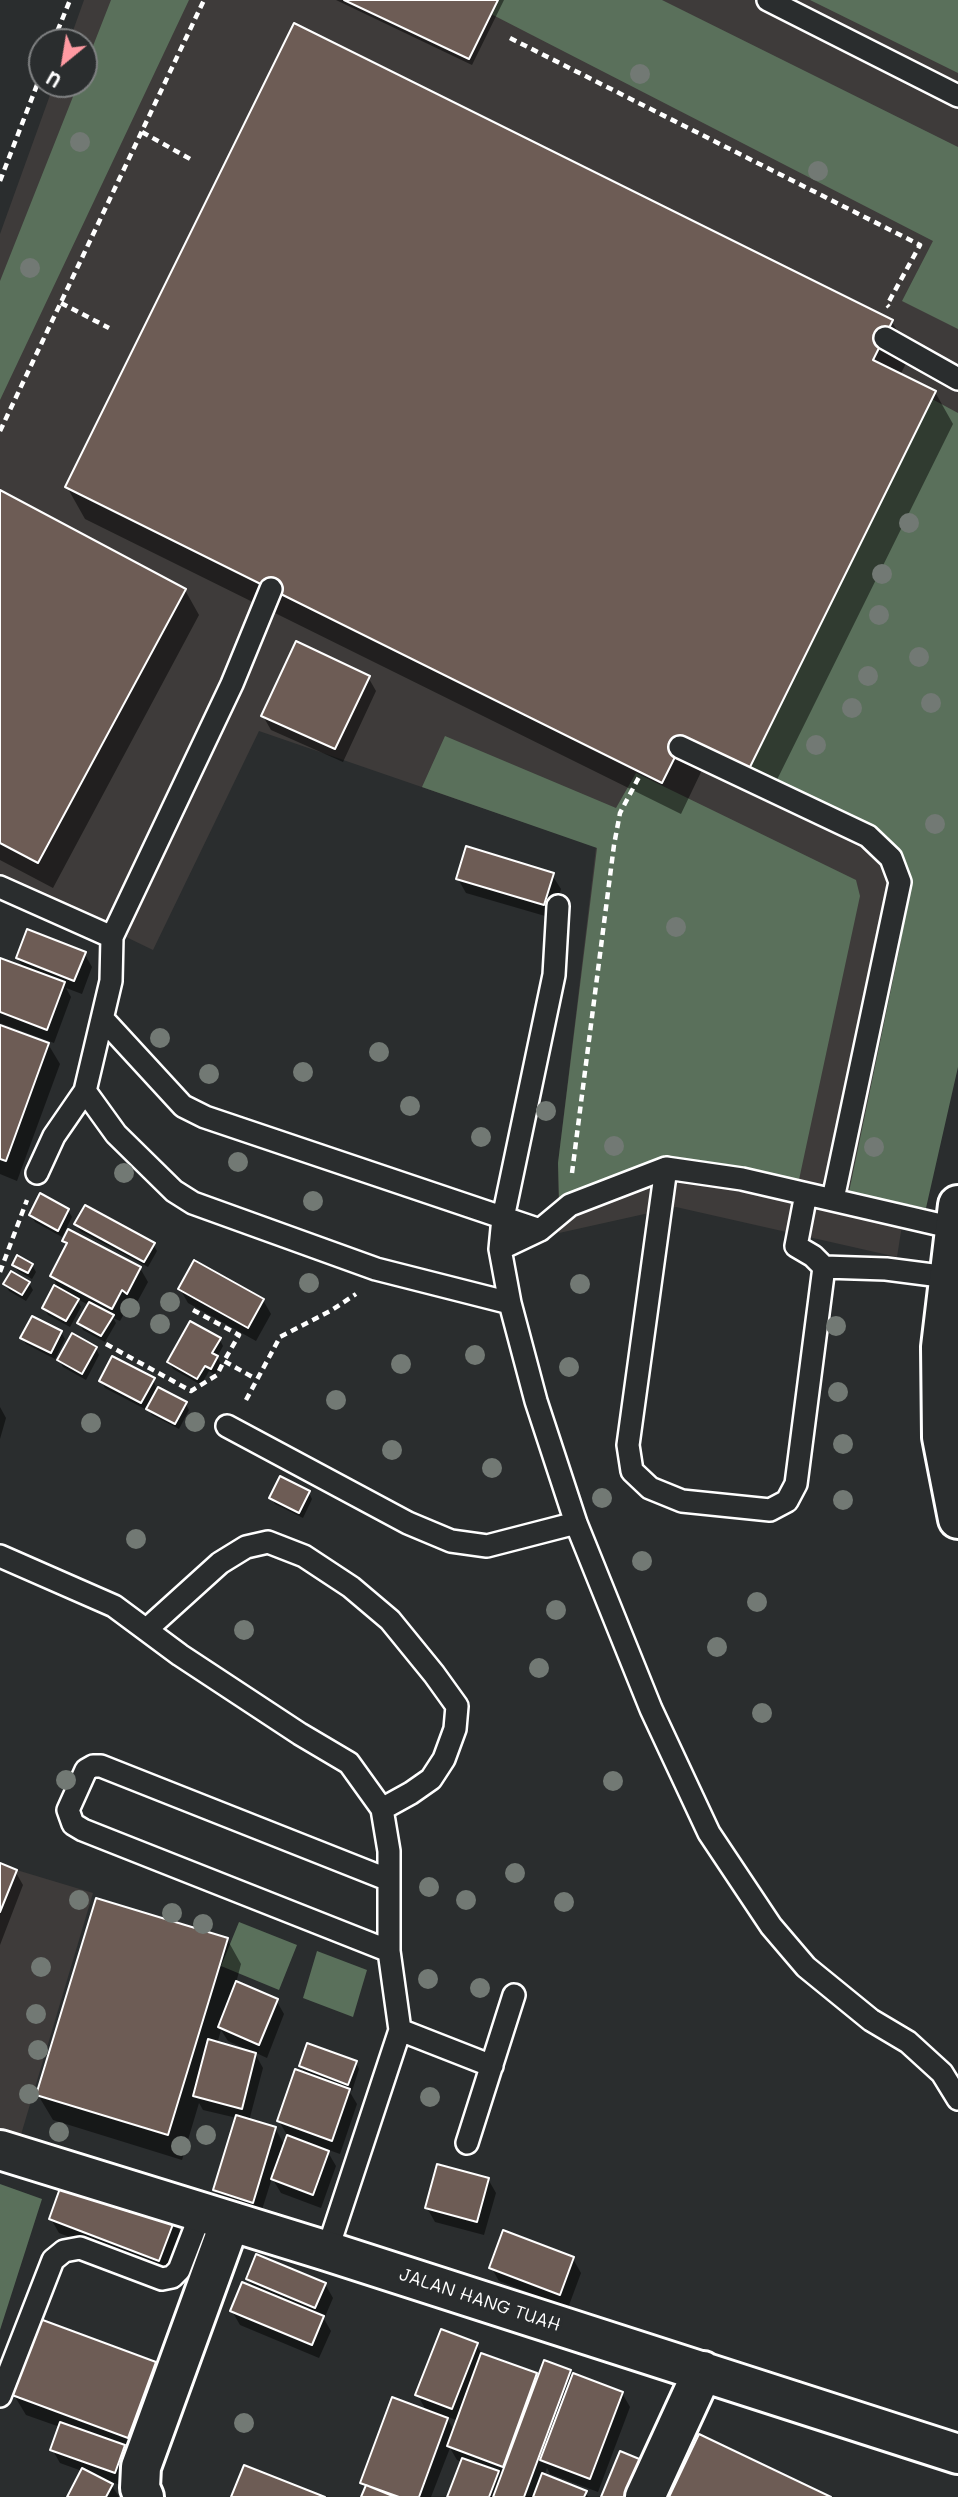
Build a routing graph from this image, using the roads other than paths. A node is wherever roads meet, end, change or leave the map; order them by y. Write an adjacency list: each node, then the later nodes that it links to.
1 (768, 0): 2 (lane)
2 (958, 96)
3 (885, 338): 4 (lane)
4 (958, 379)
5 (271, 589): 9 (lane)
6 (680, 747): 15 (lane)
7 (0, 887): 9 (lane)
8 (558, 906): 17 (lane)
9 (112, 937): 10 (lane)
10 (103, 1019): 11 (lane); 17 (lane)
11 (85, 1091): 13 (lane); 22 (lane)
12 (666, 1167): 14 (lane); 18 (lane); 20 (lane)
13 (37, 1173)
14 (806, 1194): 15 (lane); 20 (lane)
15 (833, 1199): 16 (lane)
16 (956, 1217): 21 (street)
17 (503, 1218): 18 (lane); 19 (lane)
18 (540, 1230): 19 (lane)
19 (500, 1249): 22 (lane)
20 (824, 1268): 21 (lane)
21 (948, 1277): 24 (street)
22 (510, 1303): 25 (lane)
23 (229, 1428): 25 (lane)
24 (958, 1519)
25 (576, 1523): 34 (lane)
26 (0, 1556): 27 (lane)
27 (147, 1629): 28 (lane); 28 (lane)
28 (382, 1809): 29 (lane)
29 (389, 1881): 30 (lane); 30 (lane)
30 (389, 1951): 32 (lane)
31 (514, 1995): 33 (lane)
32 (400, 2030): 33 (lane); 38 (lane)
33 (492, 2066): 35 (lane)
34 (958, 2099)
35 (467, 2143)
36 (0, 2150): 37 (street, JALAN HANG TUAH)
37 (216, 2218): 38 (street, JALAN HANG TUAH); 40 (lane); 42 (street)
38 (327, 2251): 39 (street, JALAN HANG TUAH)
39 (703, 2371): 41 (street, JALAN HANG TUAH); 43 (street)
40 (0, 2396)
41 (958, 2454)
42 (144, 2497)
43 (645, 2497)

